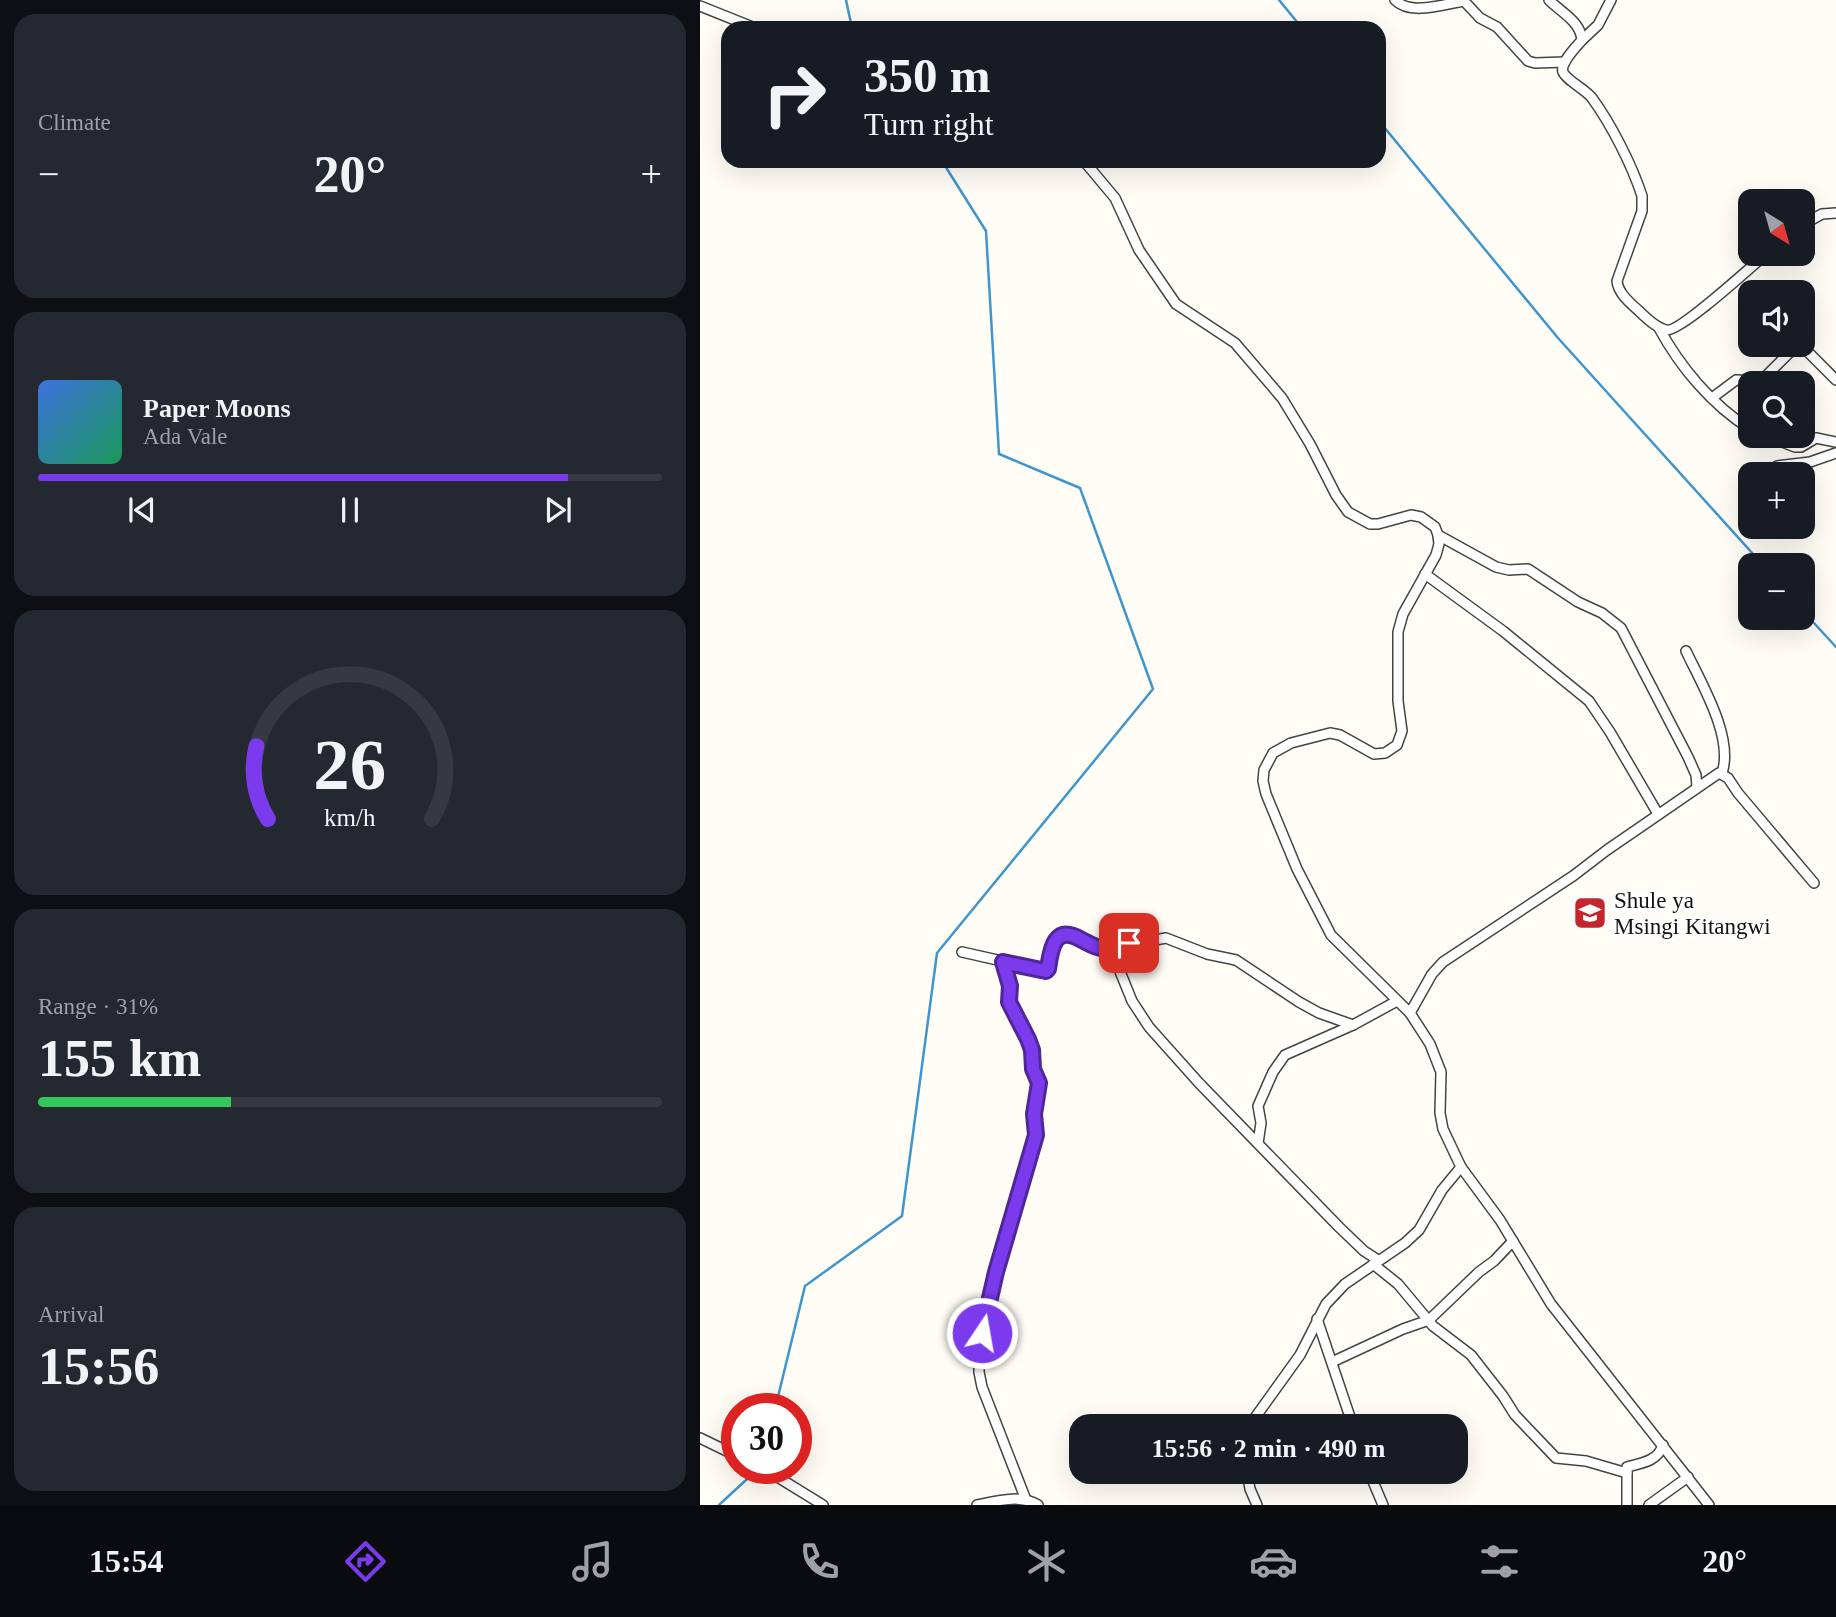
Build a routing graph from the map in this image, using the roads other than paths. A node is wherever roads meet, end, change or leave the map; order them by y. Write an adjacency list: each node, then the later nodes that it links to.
1 (1395, 0): 4 (street)
2 (1549, 0): 7 (street)
3 (1611, 0): 7 (street)
4 (1464, 1): 8 (street)
5 (700, 6): 6 (street)
6 (738, 21)
7 (1582, 40): 8 (street)
8 (1565, 62): 13 (street)
9 (1090, 168): 21 (street)
10 (1836, 213): 11 (street)
11 (1815, 218)
12 (1752, 266): 13 (street)
13 (1658, 326): 15 (street)
14 (1836, 380): 15 (street)
15 (1712, 398): 16 (street)
16 (1738, 421)
17 (1815, 439): 18 (street)
18 (1836, 442)
19 (1836, 453): 20 (street)
20 (1810, 462)
21 (1438, 535): 22 (street); 25 (street)
22 (1425, 574): 26 (street); 31 (street)
23 (1686, 651): 24 (street)
24 (1722, 773): 25 (street); 27 (street)
25 (1697, 787): 26 (street)
26 (1658, 814): 32 (street)
27 (1814, 883)
28 (1105, 949): 30 (street); 33 (street); 34 (street)
29 (962, 952): 30 (street)
30 (1003, 962): 51 (street)
31 (1397, 1001): 32 (street); 33 (street)
32 (1410, 1013): 35 (street)
33 (1353, 1025): 34 (street)
34 (1258, 1143): 37 (street)
35 (1461, 1167): 36 (street); 37 (street)
36 (1513, 1241): 39 (street); 44 (street)
37 (1376, 1262): 38 (street); 39 (street)
38 (1317, 1319): 40 (street); 41 (street)
39 (1429, 1321): 40 (street); 46 (street)
40 (1332, 1362): 42 (street)
41 (1258, 1414)
42 (1349, 1414)
43 (700, 1438): 45 (street)
44 (1663, 1445): 46 (street); 47 (street)
45 (721, 1448)
46 (1627, 1474): 57 (street)
47 (1688, 1477): 58 (street); 59 (street)
48 (789, 1484): 52 (street)
49 (1249, 1484): 55 (street)
50 (1375, 1484): 56 (street)
51 (1026, 1500): 53 (street); 54 (street)
52 (823, 1505)
53 (977, 1505)
54 (1038, 1505)
55 (1257, 1505)
56 (1383, 1505)
57 (1627, 1505)
58 (1649, 1505)
59 (1709, 1505)

